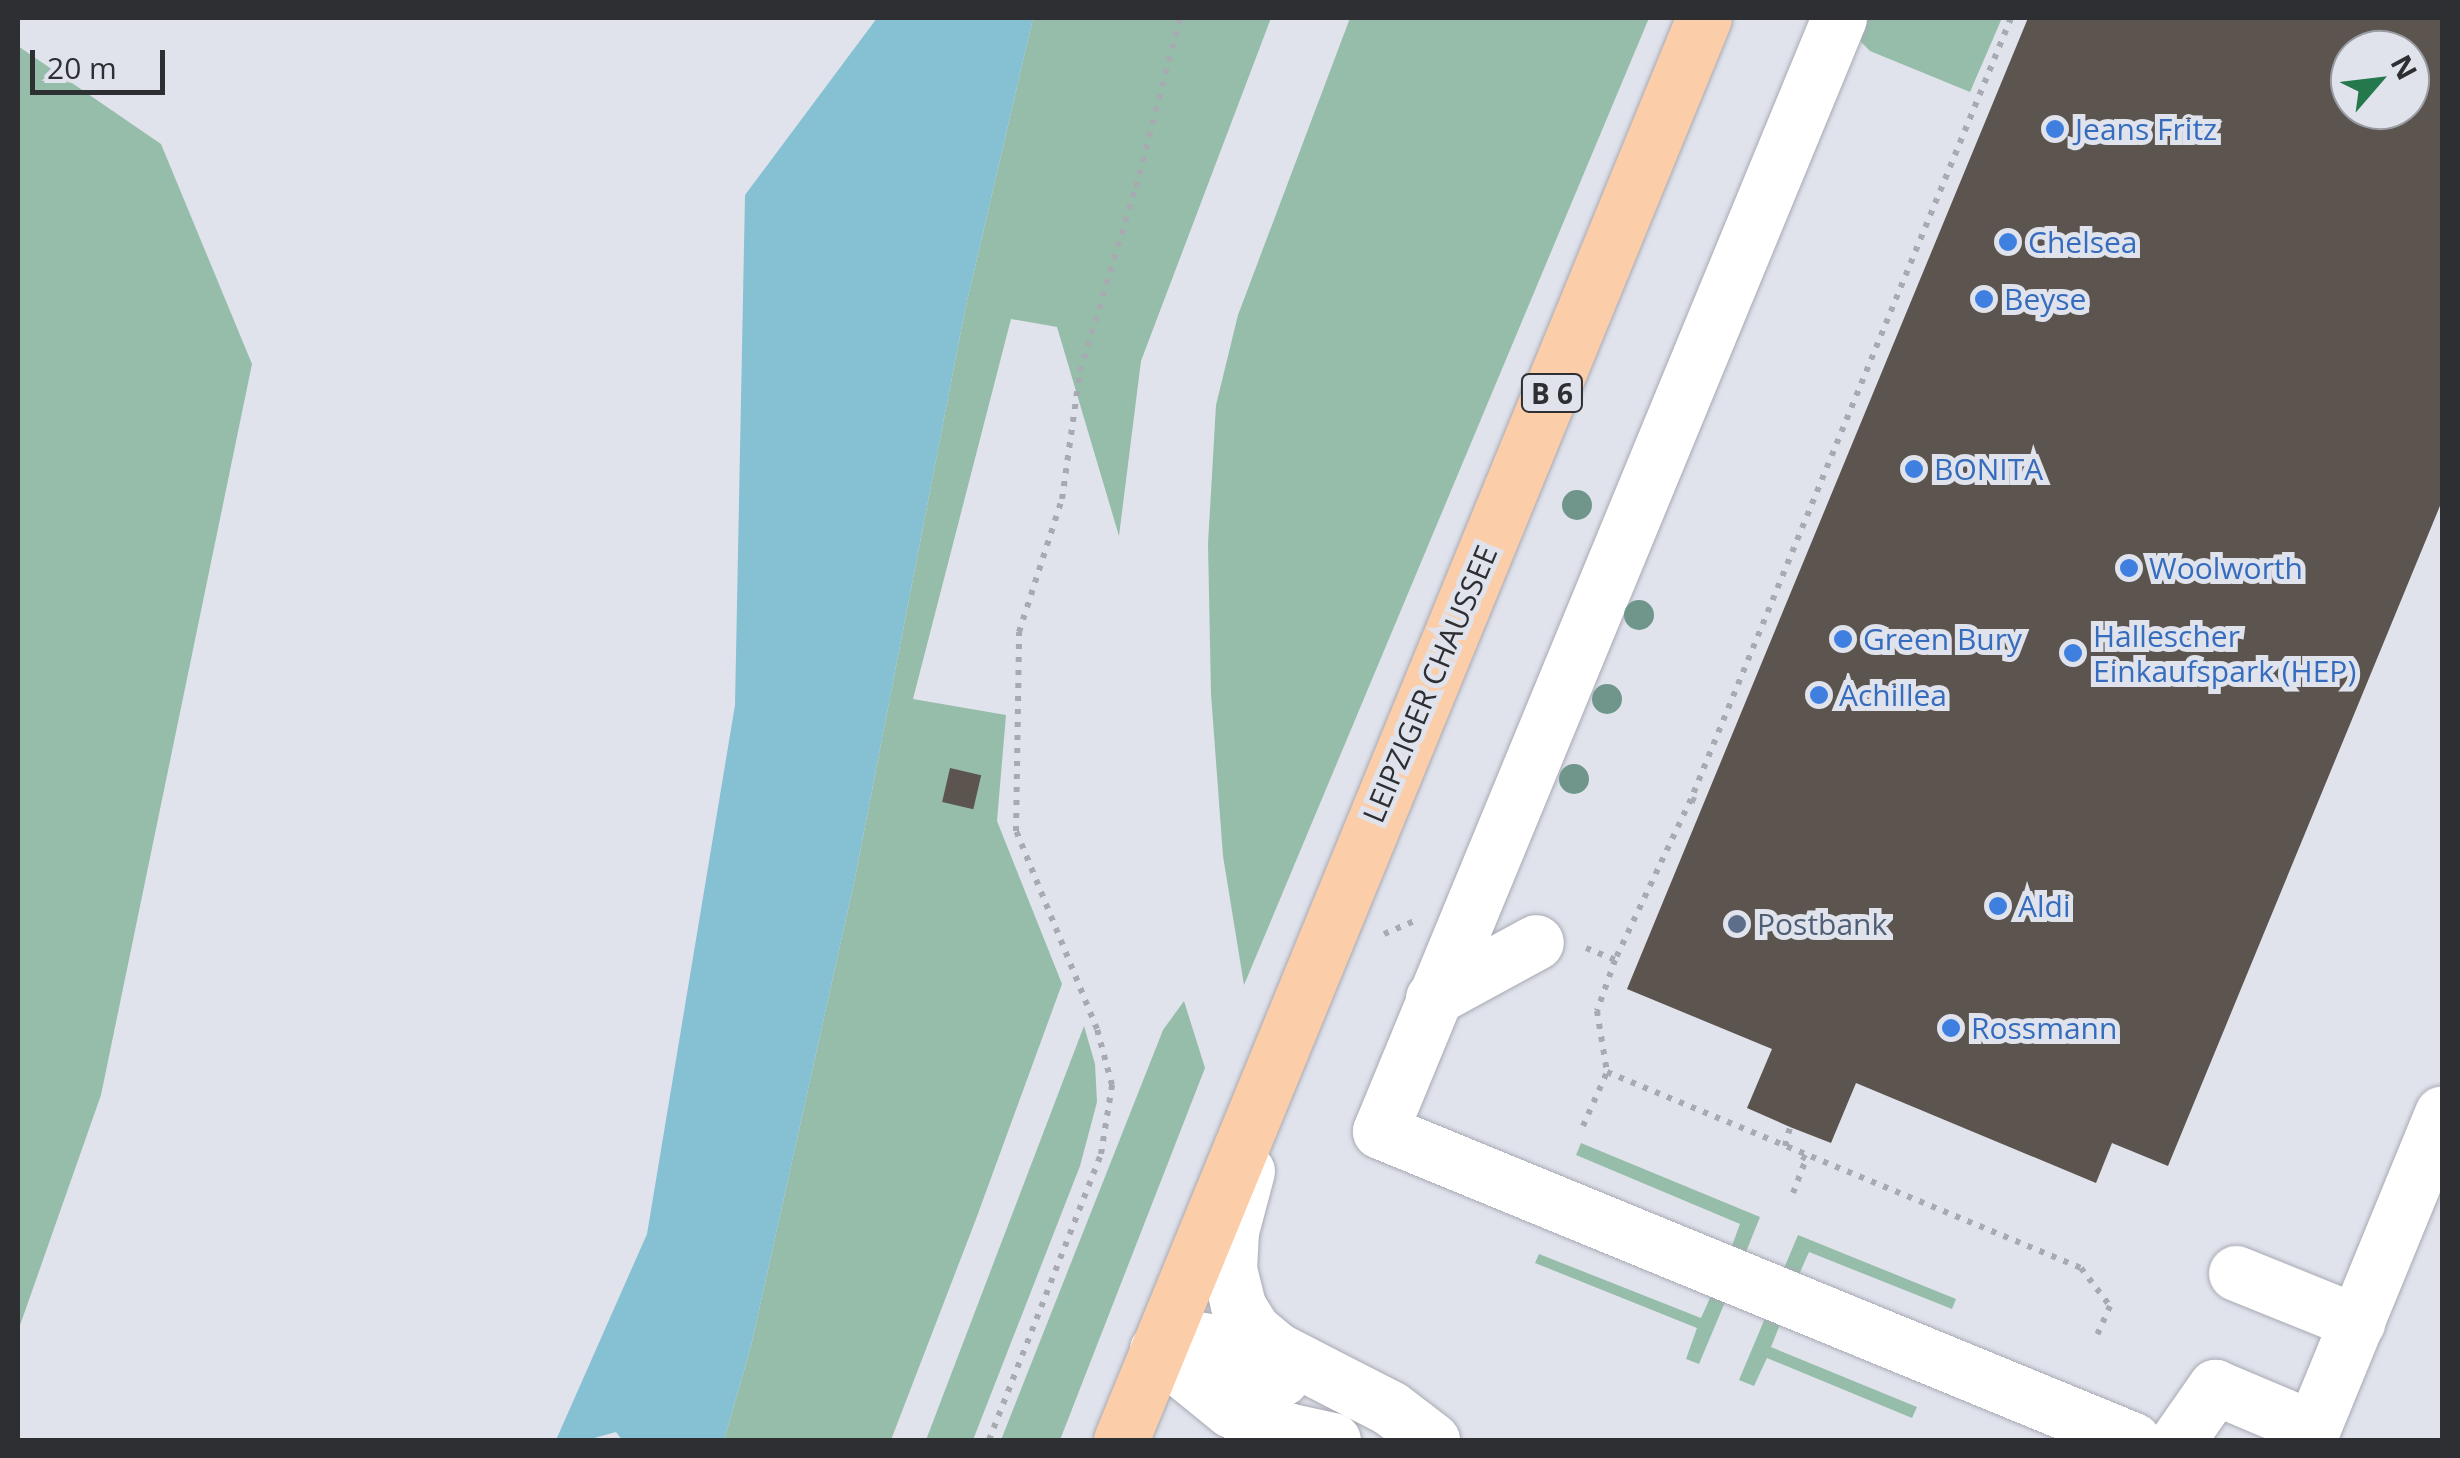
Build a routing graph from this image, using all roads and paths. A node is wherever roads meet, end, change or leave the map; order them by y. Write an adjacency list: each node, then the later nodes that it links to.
1 (1180, 18): 22 (path)
2 (1704, 18): 10 (main road, LEIPZIGER CHAUSSEE / B 6)
3 (1839, 18): 8 (street)
4 (2011, 18): 5 (path)
5 (1691, 799): 6 (path); 9 (path)
6 (1703, 804)
7 (1536, 942): 8 (street)
8 (1433, 998): 26 (street)
9 (1607, 1072): 12 (path); 14 (path)
10 (1262, 1091): 19 (main road, LEIPZIGER CHAUSSEE / B 6); 25 (street)
11 (2442, 1113): 17 (street)
12 (1583, 1126)
13 (1790, 1127): 14 (path)
14 (1782, 1144): 15 (path); 18 (path)
15 (1793, 1194)
16 (2236, 1273): 17 (street)
17 (2357, 1322): 20 (street)
18 (2096, 1338)
19 (1158, 1350): 21 (street); 23 (main road, B 6); 24 (street)
20 (2310, 1434): 27 (street)
21 (1286, 1437)
22 (990, 1440)
23 (1121, 1440)
24 (1416, 1440)
25 (1432, 1440)
26 (2132, 1440)
27 (2178, 1440)

